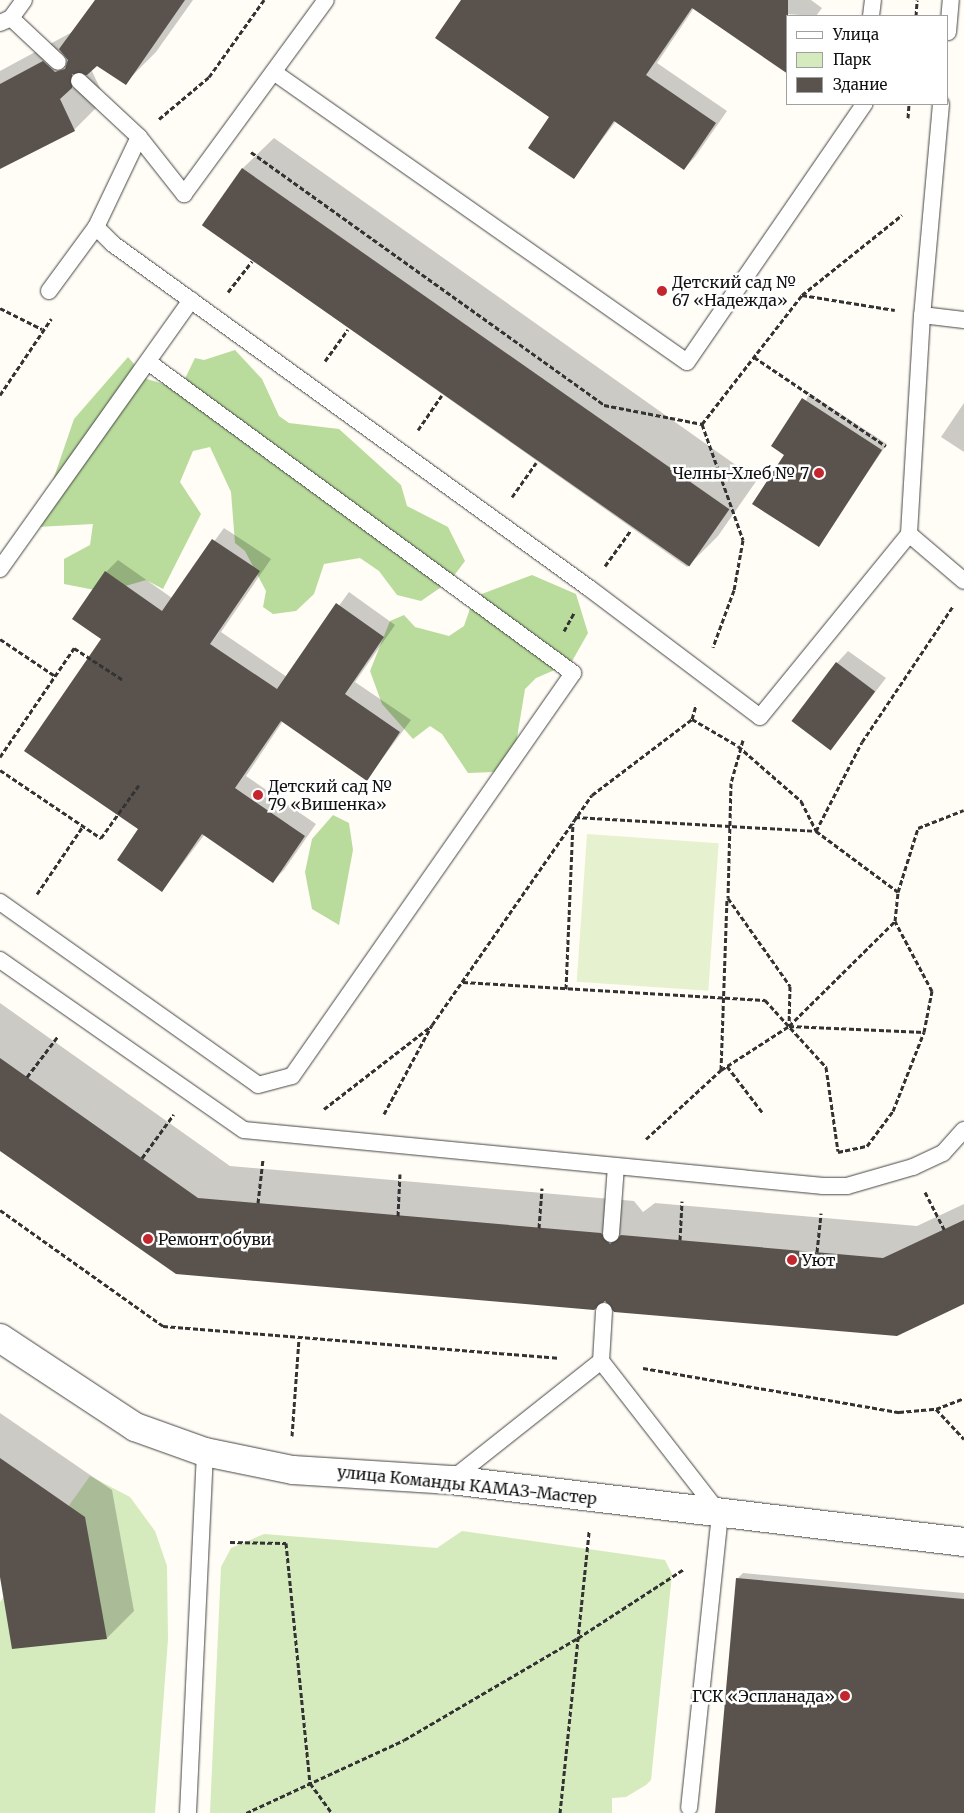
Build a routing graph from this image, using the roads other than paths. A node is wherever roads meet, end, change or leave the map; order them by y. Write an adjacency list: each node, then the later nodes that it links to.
1 (24, 0): 6 (lane)
2 (326, 0): 9 (lane)
3 (873, 0): 5 (lane)
4 (951, 0): 7 (lane)
5 (871, 15)
6 (6, 20): 8 (lane)
7 (949, 21)
8 (58, 62)
9 (275, 73): 11 (lane); 13 (lane)
10 (79, 82): 13 (lane)
11 (863, 105)
12 (941, 105): 17 (lane)
13 (139, 137): 14 (lane)
14 (96, 227): 15 (lane); 16 (lane)
15 (49, 291)
16 (191, 300): 19 (lane); 20 (lane)
17 (922, 315): 18 (lane); 20 (lane)
18 (964, 320)
19 (148, 362): 21 (lane); 23 (lane)
20 (909, 534): 22 (lane)
21 (0, 569)
22 (964, 581)
23 (0, 902)
24 (0, 960): 26 (lane)
25 (964, 1130): 26 (lane)
26 (616, 1166): 27 (lane)
27 (611, 1234)
28 (604, 1311): 30 (lane)
29 (0, 1338): 31 (street, улица Команды КАМАЗ-Мастер)
30 (601, 1361): 32 (lane); 33 (lane)
31 (205, 1452): 32 (street, улица Команды КАМАЗ-Мастер); 36 (lane)
32 (451, 1480): 33 (street, улица Команды КАМАЗ-Мастер)
33 (720, 1514): 34 (street, улица Команды КАМАЗ-Мастер); 35 (lane)
34 (964, 1542)
35 (688, 1807)
36 (188, 1813)

